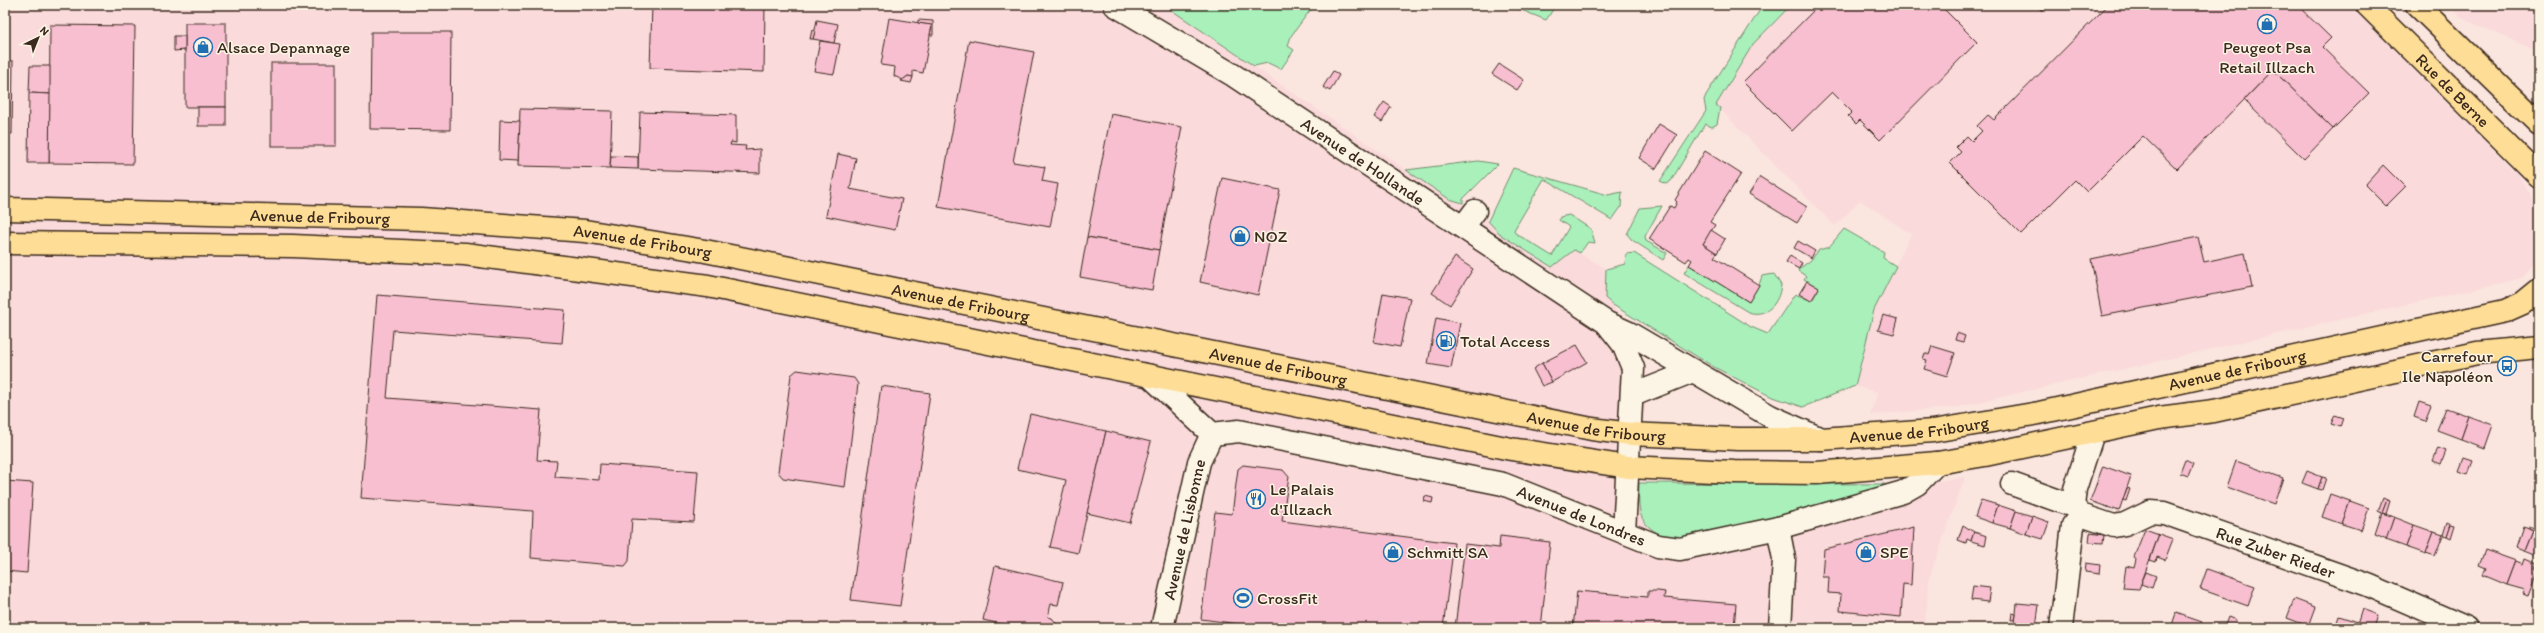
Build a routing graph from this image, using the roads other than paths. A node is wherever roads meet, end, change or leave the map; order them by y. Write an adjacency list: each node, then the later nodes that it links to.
1 (1115, 5): 9 (street, Avenue de Hollande)
2 (2367, 5): 5 (main road, Rue de Berne)
3 (2417, 5): 4 (main road, Rue de Berne)
4 (2539, 124)
5 (2539, 176)
6 (5, 209): 16 (main road, Avenue de Fribourg)
7 (5, 243): 12 (main road, Avenue de Fribourg)
8 (2539, 290): 17 (main road, Avenue de Fribourg)
9 (1607, 323): 11 (street, Avenue de Hollande); 13 (street, Avenue de Hollande)
10 (2539, 347): 14 (main road, Avenue de Fribourg)
11 (1693, 371): 13 (street); 17 (street, Avenue de Hollande)
12 (1150, 376): 15 (street); 19 (main road, Avenue de Fribourg)
13 (1633, 395): 16 (street, Avenue de Hollande)
14 (2093, 433): 18 (main road, Avenue de Fribourg); 21 (street)
15 (1212, 434): 23 (street, Avenue de Londres); 24 (street, Avenue de Lisbonne)
16 (1630, 434): 17 (main road, Avenue de Fribourg); 19 (street, Avenue de Hollande)
17 (1821, 439)
18 (1937, 463): 19 (main road, Avenue de Fribourg); 22 (street, Avenue de Londres)
19 (1628, 467): 23 (street, Avenue de Hollande)
20 (2012, 484): 21 (street, Rue Zuber Rieder)
21 (2077, 511): 26 (street); 27 (street, Rue Zuber Rieder)
22 (1778, 528): 23 (street, Avenue de Londres); 25 (street)
23 (1624, 532)
24 (1162, 628)
25 (1780, 628)
26 (2061, 628)
27 (2467, 628)

